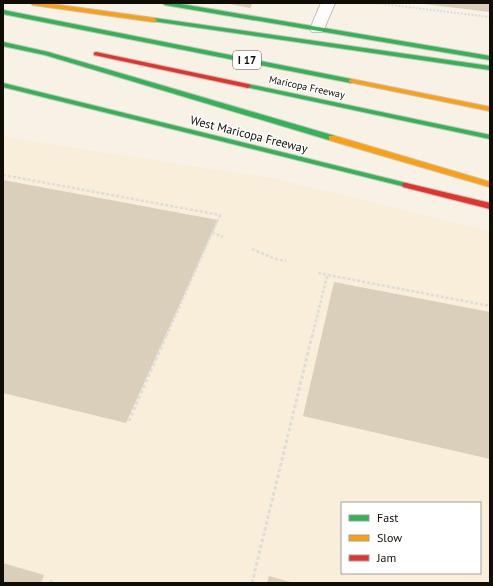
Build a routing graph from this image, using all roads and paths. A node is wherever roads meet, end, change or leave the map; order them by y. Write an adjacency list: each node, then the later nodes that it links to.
1 (33, 3): 13 (main road)
2 (165, 3): 7 (main road)
3 (328, 3): 7 (street)
4 (374, 3): 6 (path)
5 (3, 12): 15 (main road, Maricopa Freeway / I 17)
6 (490, 17)
7 (317, 29): 12 (main road)
8 (3, 35): 10 (main road)
9 (3, 44): 18 (main road)
10 (56, 46)
11 (87, 52): 16 (main road, Maricopa Freeway / I 17)
12 (490, 58)
13 (490, 68)
14 (3, 85): 19 (main road, West Maricopa Freeway)
15 (490, 109)
16 (490, 137)
17 (3, 175): 20 (path)
18 (490, 185)
19 (490, 206)
20 (212, 232): 21 (path); 27 (path)
21 (223, 237)
22 (252, 249): 23 (path)
23 (286, 262)
24 (318, 273): 25 (path)
25 (327, 276): 26 (path); 28 (path)
26 (490, 306)
27 (130, 422)
28 (252, 583)

